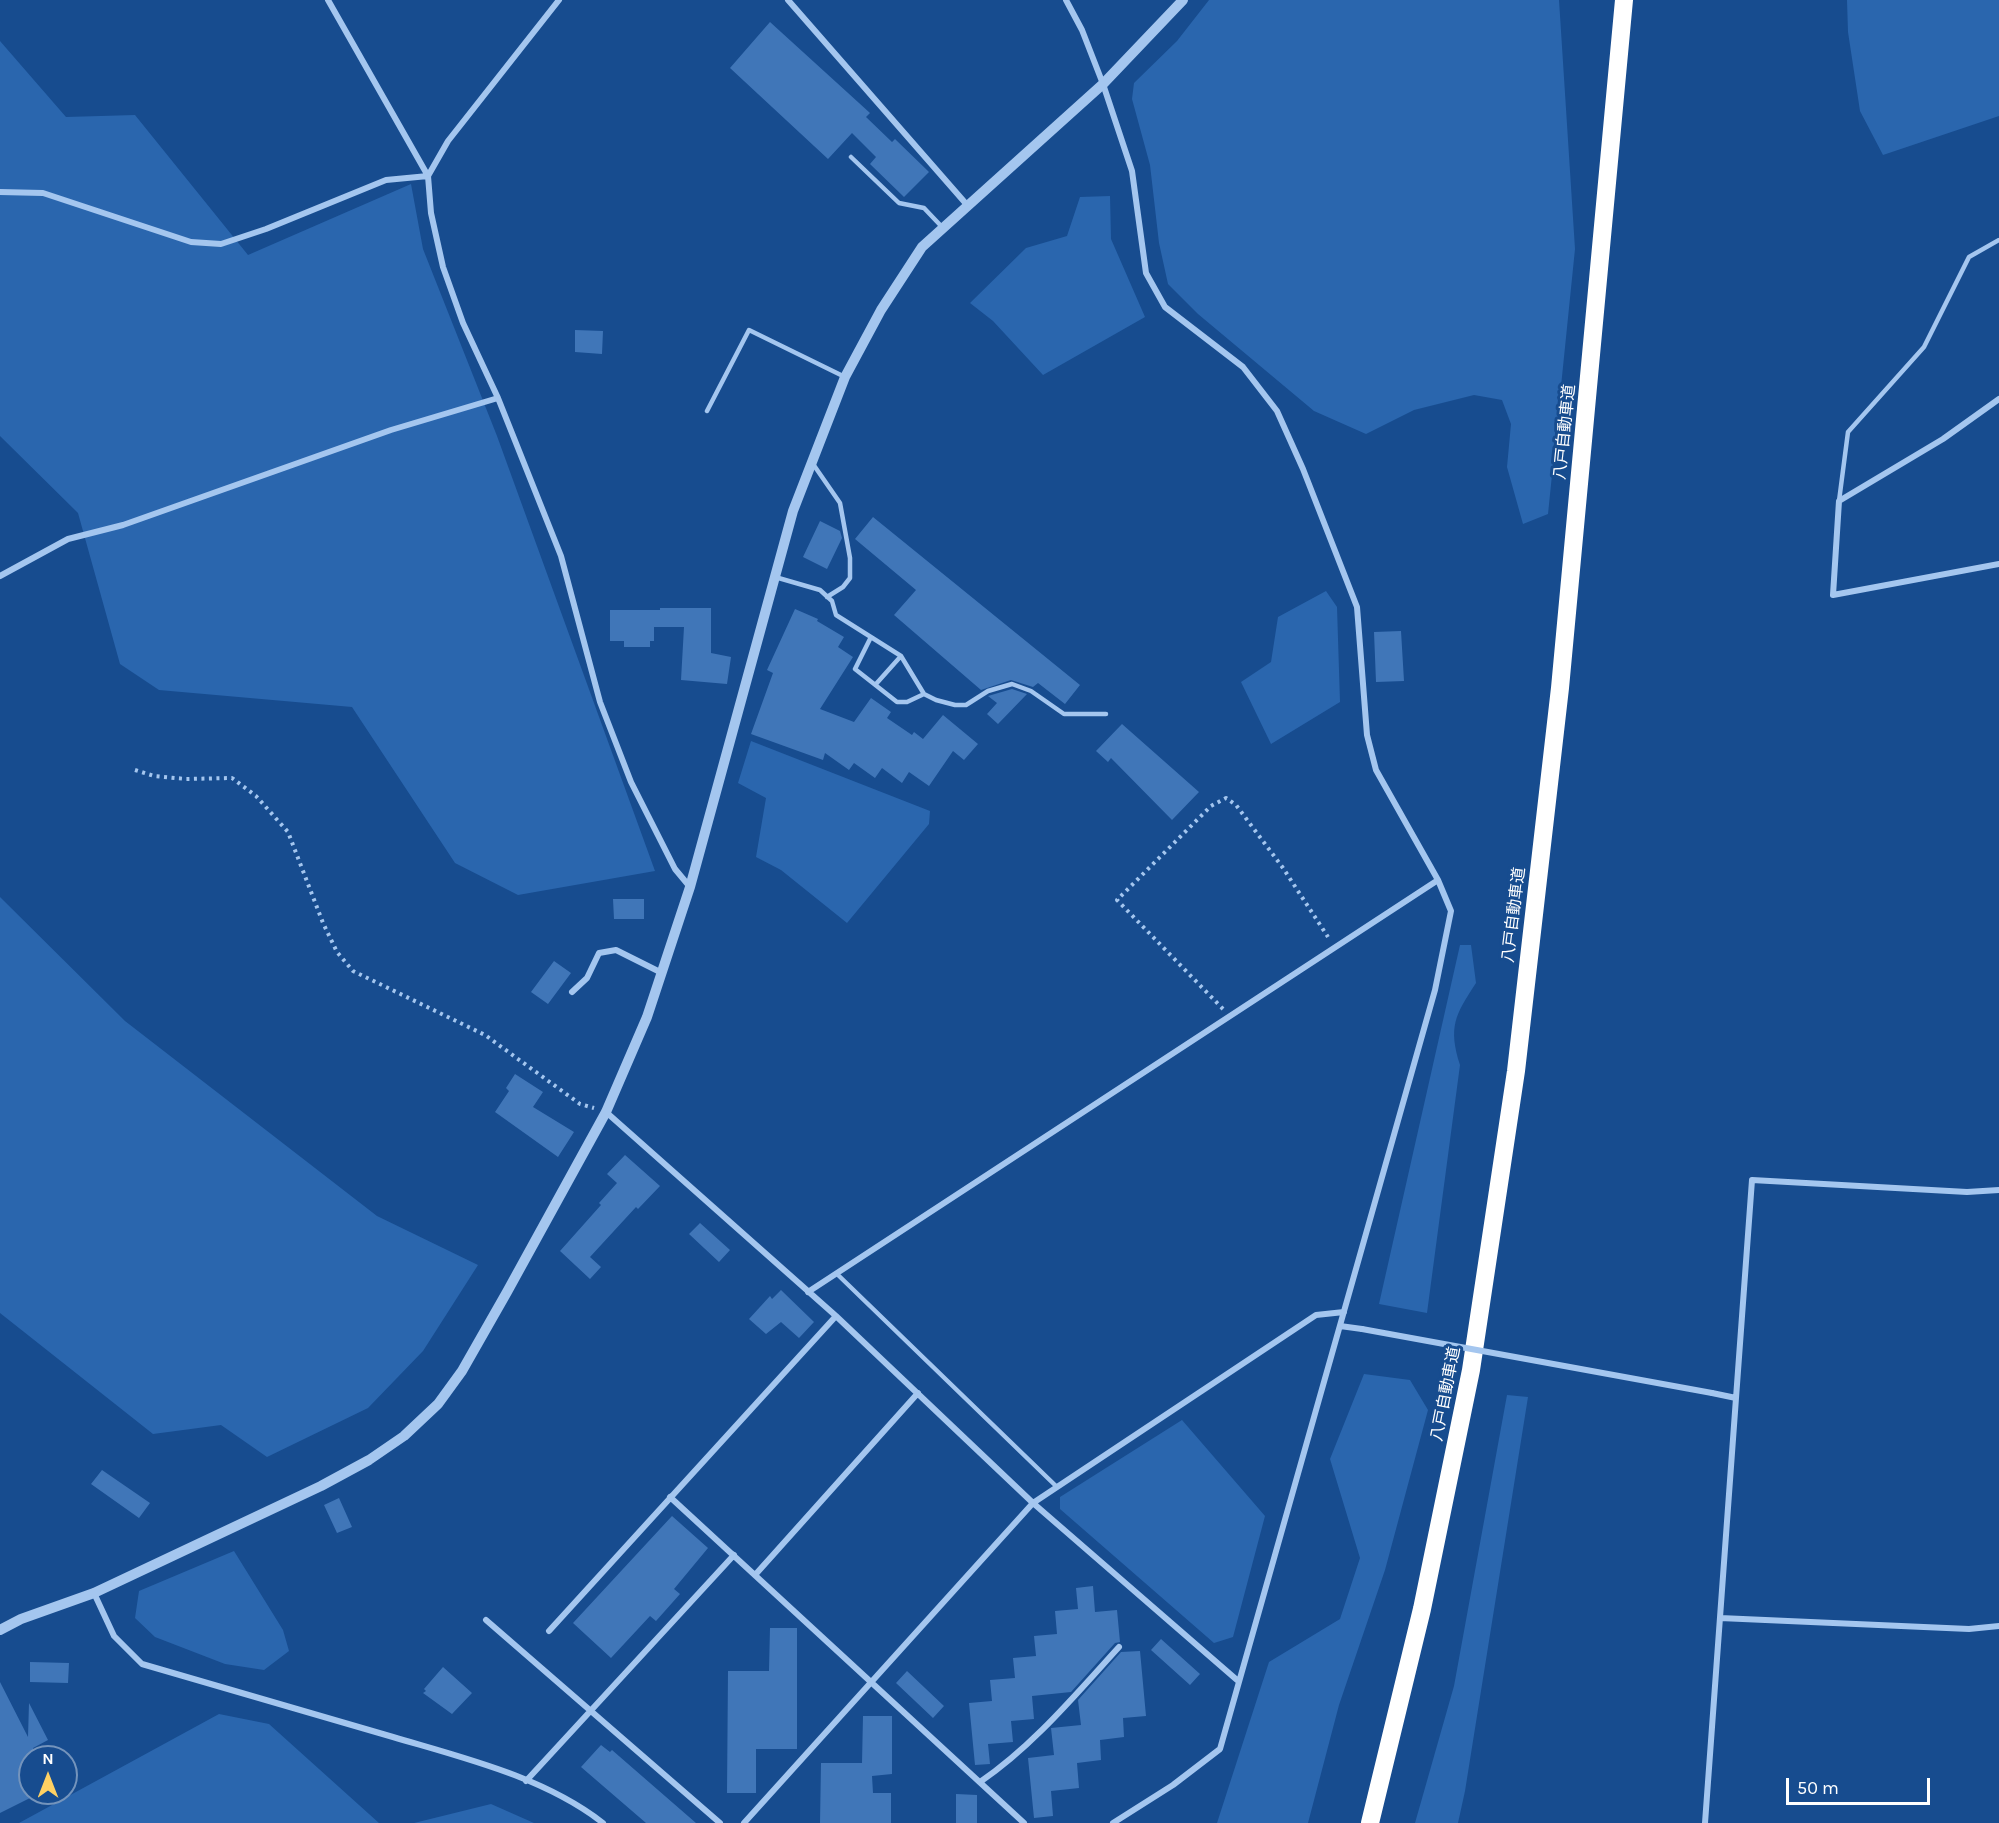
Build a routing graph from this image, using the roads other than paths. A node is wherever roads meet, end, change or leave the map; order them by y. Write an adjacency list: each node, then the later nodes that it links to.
1 (328, 0): 9 (street)
2 (559, 0): 9 (street)
3 (788, 0): 11 (street)
4 (1066, 0): 7 (street)
5 (1183, 0): 7 (street)
6 (1624, 0): 64 (highway, 八戸自動車道)
7 (1103, 84): 11 (street); 29 (street)
8 (851, 157): 12 (lane)
9 (428, 176): 10 (street); 15 (street)
10 (0, 192)
11 (968, 206): 12 (street)
12 (943, 228): 14 (street)
13 (1999, 240): 19 (lane)
14 (845, 377): 17 (lane); 18 (street)
15 (498, 398): 21 (street); 30 (street)
16 (1999, 399): 19 (street)
17 (706, 411)
18 (812, 462): 22 (street); 23 (lane)
19 (1839, 501): 20 (street)
20 (1999, 564)
21 (0, 576)
22 (775, 576): 23 (lane); 30 (street)
23 (827, 597): 24 (lane)
24 (871, 637): 25 (lane); 26 (lane)
25 (901, 656): 26 (lane); 27 (lane)
26 (876, 684): 27 (lane)
27 (924, 694): 28 (lane)
28 (1106, 714)
29 (1438, 880): 35 (street); 37 (street)
30 (690, 887): 31 (street)
31 (662, 973): 32 (street); 33 (street)
32 (572, 992)
33 (606, 1112): 36 (street); 47 (street)
34 (1999, 1190): 41 (street)
35 (837, 1274): 36 (street); 42 (lane)
36 (808, 1292): 38 (street)
37 (1344, 1311): 39 (street); 42 (street)
38 (836, 1316): 40 (street); 43 (street)
39 (1340, 1326): 41 (street, bridge); 54 (street)
40 (918, 1394): 44 (street); 46 (street)
41 (1736, 1398): 48 (street)
42 (1057, 1487): 44 (street)
43 (670, 1497): 45 (street); 52 (street)
44 (1033, 1503): 54 (street); 55 (street)
45 (734, 1556): 46 (street); 56 (street)
46 (755, 1575): 55 (street)
47 (94, 1593): 51 (street); 57 (street)
48 (1720, 1618): 50 (street); 65 (street)
49 (486, 1620): 56 (street)
50 (1999, 1626)
51 (0, 1630)
52 (549, 1631)
53 (1119, 1647): 58 (street)
54 (1238, 1680): 63 (street)
55 (871, 1682): 58 (street); 61 (street)
56 (590, 1710): 57 (street); 60 (street)
57 (526, 1781): 59 (street)
58 (980, 1782): 62 (street)
59 (603, 1823)
60 (720, 1823)
61 (744, 1823)
62 (1024, 1823)
63 (1113, 1823)
64 (1370, 1823)
65 (1705, 1823)

